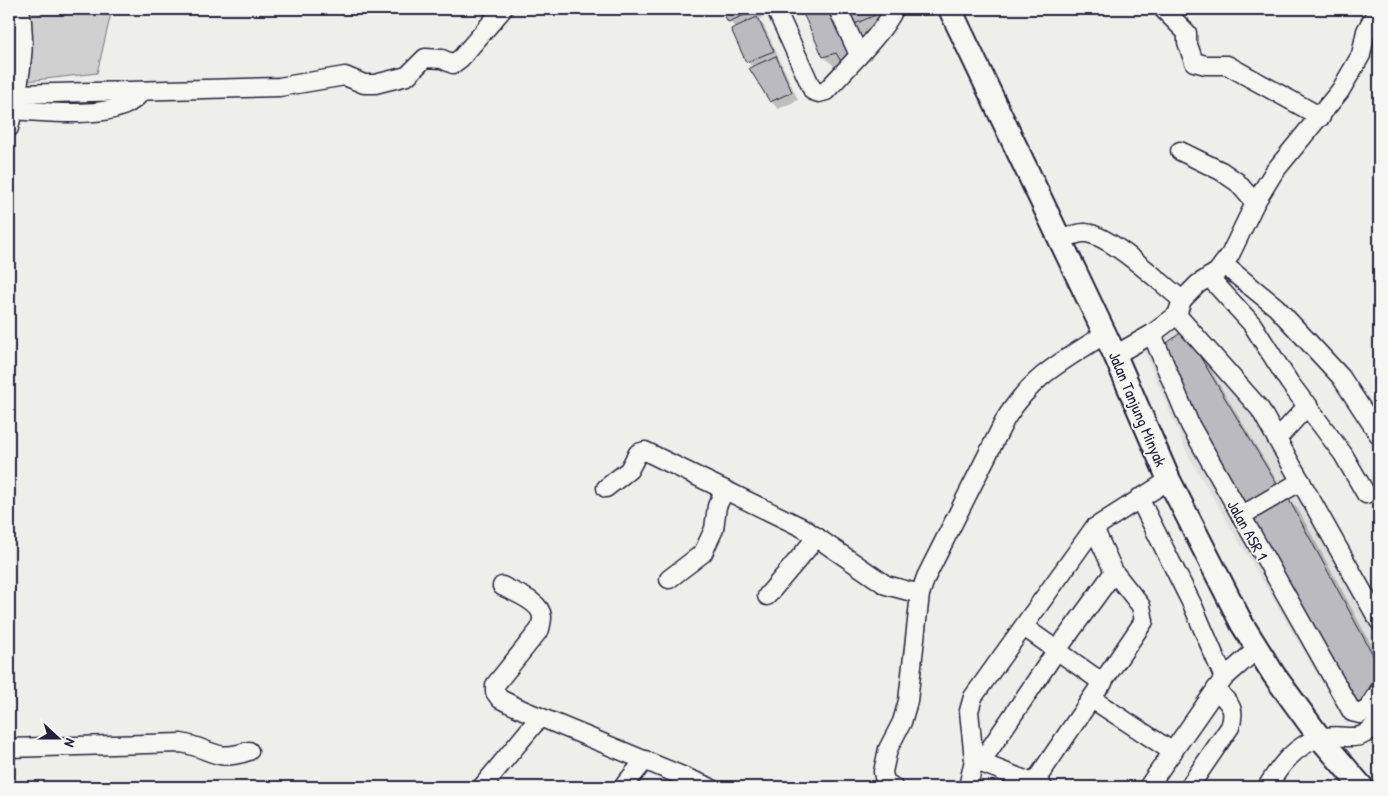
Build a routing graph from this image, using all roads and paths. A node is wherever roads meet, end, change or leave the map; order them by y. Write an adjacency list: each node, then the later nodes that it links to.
1 (20, 9): 10 (street)
2 (503, 9): 10 (street)
3 (776, 9): 9 (street)
4 (838, 9): 9 (street)
5 (894, 9): 9 (street)
6 (950, 9): 15 (main road, Jalan Tanjung Minyak)
7 (1163, 9): 11 (street)
8 (1378, 9): 11 (street)
9 (859, 55)
10 (15, 102): 12 (street)
11 (1321, 117): 14 (street)
12 (9, 128)
13 (1180, 151): 14 (street)
14 (1255, 203): 16 (street)
15 (1060, 240): 18 (street); 19 (main road, Jalan Tanjung Minyak)
16 (1223, 264): 17 (street); 23 (street)
17 (1208, 278): 18 (street); 22 (street)
18 (1179, 308): 20 (street); 24 (street)
19 (1105, 334): 21 (main road, Jalan Tanjung Minyak); 37 (street)
20 (1152, 334): 21 (street); 31 (street, Jalan ASR 1)
21 (1115, 355): 25 (main road, Jalan Tanjung Minyak)
22 (1308, 405): 24 (street); 29 (street)
23 (1379, 435)
24 (1277, 440): 26 (street)
25 (1169, 480): 30 (street); 41 (main road, Jalan Tanjung Minyak)
26 (1300, 481): 31 (street); 39 (street)
27 (606, 488): 28 (street)
28 (725, 490): 33 (street); 35 (street)
29 (1366, 494)
30 (1139, 498): 32 (street); 44 (street)
31 (1240, 516): 45 (street, Jalan ASR 1)
32 (1094, 528): 34 (street); 40 (street)
33 (817, 537): 37 (street); 38 (street)
34 (1114, 572): 42 (street); 43 (street)
35 (669, 579)
36 (502, 586): 47 (street)
37 (920, 594): 60 (street)
38 (767, 596)
39 (1379, 621)
40 (1024, 627): 42 (street); 54 (street)
41 (1257, 649): 44 (street); 49 (main road, Jalan Tanjung Minyak)
42 (1057, 650): 43 (street); 54 (street)
43 (1103, 682): 46 (street)
44 (1220, 684): 52 (street); 63 (street)
45 (1379, 692)
46 (1092, 699): 52 (street); 56 (street)
47 (540, 717): 53 (street); 57 (street)
48 (1379, 719): 49 (street)
49 (1320, 738): 55 (main road, Jalan Tanjung Minyak); 64 (street)
50 (9, 748): 51 (street)
51 (249, 751)
52 (1173, 752): 62 (street)
53 (645, 760): 58 (street); 59 (street)
54 (977, 761): 56 (street); 61 (street)
55 (1357, 781)
56 (1039, 785)
57 (482, 787)
58 (623, 787)
59 (709, 787)
60 (893, 787)
61 (968, 787)
62 (1148, 787)
63 (1188, 787)
64 (1267, 787)

